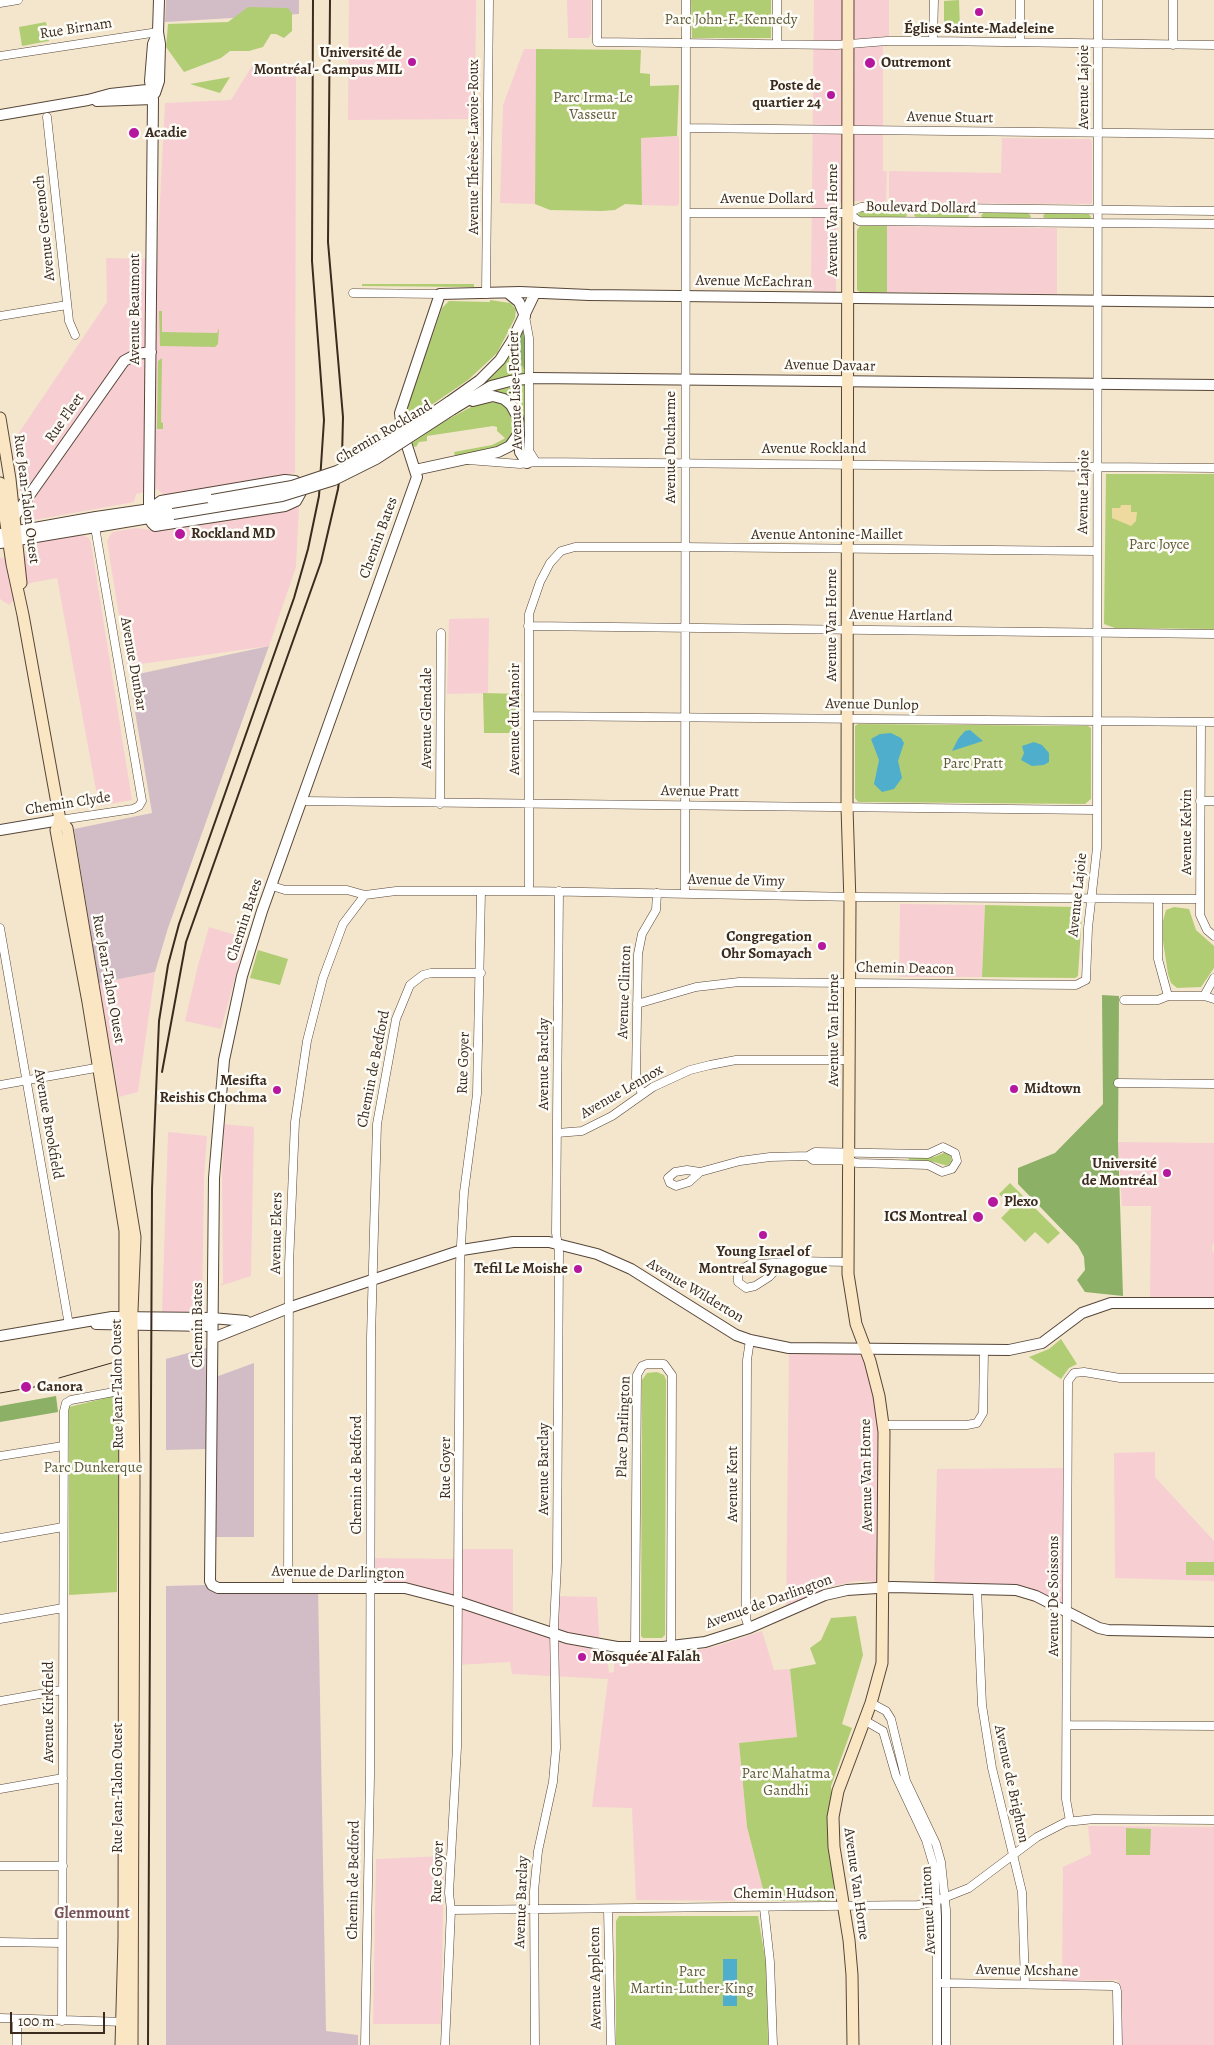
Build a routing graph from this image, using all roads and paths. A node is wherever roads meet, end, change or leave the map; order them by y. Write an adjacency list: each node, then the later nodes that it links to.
1 (18, 0): 12 (street)
2 (159, 0): 13 (street, Avenue Beaumont)
3 (488, 0): 40 (street, Avenue Thérèse-Lavoie-Roux)
4 (598, 0): 15 (street)
5 (686, 0): 15 (street, Avenue Ducharme)
6 (777, 0): 17 (street)
7 (848, 0): 18 (main road, Avenue Van Horne)
8 (934, 0): 14 (street)
9 (1020, 0): 16 (street)
10 (1098, 0): 19 (street, Avenue Lajoie)
11 (1173, 0): 20 (street)
12 (0, 3)
13 (158, 32): 22 (street, Rue Birnam); 23 (street, Avenue Beaumont)
14 (933, 41): 16 (street); 18 (street)
15 (686, 42): 17 (street); 26 (street, Avenue Ducharme)
16 (1020, 42): 19 (street)
17 (777, 44): 18 (street)
18 (848, 44): 27 (main road, Avenue Van Horne)
19 (1097, 44): 20 (street); 28 (street, Avenue Lajoie)
20 (1173, 45): 21 (street)
21 (1214, 45)
22 (0, 56)
23 (154, 92): 24 (street); 49 (street, Avenue Beaumont)
24 (0, 115)
25 (47, 117): 45 (street, Avenue Greenoch)
26 (686, 128): 27 (street, Avenue Stuart); 32 (street, Avenue Ducharme)
27 (848, 130): 28 (street, Avenue Stuart); 33 (main road, Avenue Van Horne)
28 (1098, 133): 29 (street, Avenue Stuart); 30 (street, Avenue Lajoie)
29 (1214, 134)
30 (1098, 210): 31 (street, Boulevard Dollard); 33 (street, Boulevard Dollard); 34 (street, Avenue Lajoie)
31 (1214, 212)
32 (686, 213): 33 (street, Avenue Dollard); 41 (street, Avenue Ducharme)
33 (848, 213): 34 (street, Boulevard Dollard); 42 (main road, Avenue Van Horne)
34 (1098, 223): 35 (street, Boulevard Dollard); 43 (street, Avenue Lajoie)
35 (1214, 224)
36 (354, 292): 39 (street, Avenue McEachran)
37 (508, 293): 38 (street, Avenue McEachran); 40 (street, Avenue McEachran); 47 (street)
38 (535, 293): 41 (street, Avenue McEachran); 47 (street)
39 (440, 294): 40 (street, Avenue McEachran); 64 (street, Chemin Bates)
40 (486, 294)
41 (686, 296): 42 (street, Avenue McEachran); 51 (street, Avenue Ducharme)
42 (848, 298): 43 (street, Avenue McEachran); 52 (main road, Avenue Van Horne)
43 (1099, 300): 44 (street, Avenue McEachran); 53 (street, Avenue Lajoie)
44 (1214, 302)
45 (67, 305): 46 (street); 48 (street, Avenue Greenoch)
46 (0, 316)
47 (525, 316): 50 (street, Avenue Lise-Fortier); 55 (street)
48 (75, 335)
49 (151, 352): 67 (street, Avenue Beaumont); 68 (street, Rue Fleet)
50 (529, 378): 51 (street, Avenue Davaar); 55 (street, Avenue Davaar); 59 (street, Avenue Lise-Fortier)
51 (685, 379): 52 (street, Avenue Davaar); 60 (street, Avenue Ducharme)
52 (848, 381): 53 (street, Avenue Davaar); 61 (main road, Avenue Van Horne)
53 (1099, 384): 54 (street, Avenue Davaar); 62 (street, Avenue Lajoie)
54 (1214, 385)
55 (451, 405): 57 (street); 67 (street, Chemin Rockland, bridge)
56 (0, 418): 68 (main road, Rue Jean-Talon Ouest)
57 (519, 433): 58 (street); 59 (street)
58 (468, 460): 59 (street, Avenue Rockland); 64 (street, Avenue Rockland)
59 (532, 463): 60 (street, Avenue Rockland)
60 (685, 464): 61 (street, Avenue Rockland); 71 (street, Avenue Ducharme)
61 (848, 465): 62 (street, Avenue Rockland); 72 (main road, Avenue Van Horne)
62 (1099, 467): 63 (street, Avenue Rockland); 73 (street, Avenue Lajoie)
63 (1214, 468)
64 (415, 470): 87 (street, Chemin Bates)
65 (0, 483): 66 (main road, Rue Jean-Talon Ouest)
66 (1, 500): 70 (main road, Rue Jean-Talon Ouest)
67 (150, 514): 67 (street, Chemin Rockland); 69 (street, Chemin Rockland); 70 (street, Chemin Rockland)
68 (14, 517): 70 (main road, Rue Jean-Talon Ouest)
69 (95, 527): 70 (street, Chemin Rockland); 91 (street, Avenue Dunbar)
70 (7, 541): 96 (main road, Rue Jean-Talon Ouest)
71 (685, 548): 72 (street, Avenue Antonine-Maillet); 74 (street, Avenue Antonine-Maillet); 76 (street, Avenue Ducharme)
72 (847, 548): 73 (street, Avenue Antonine-Maillet); 77 (main road, Avenue Van Horne)
73 (1097, 551): 78 (street, Avenue Lajoie)
74 (558, 554): 75 (street, Avenue du Manoir)
75 (528, 626): 76 (street, Avenue Hartland); 81 (street, Avenue du Manoir)
76 (685, 628): 77 (street, Avenue Hartland); 82 (street, Avenue Ducharme)
77 (847, 630): 78 (street, Avenue Hartland); 83 (main road, Avenue Van Horne)
78 (1098, 631): 80 (street, Avenue Hartland); 84 (street, Avenue Lajoie)
79 (441, 633): 90 (street, Avenue Glendale)
80 (1214, 634)
81 (529, 716): 82 (street, Avenue Dunlop); 92 (street, Avenue du Manoir)
82 (685, 716): 83 (street, Avenue Dunlop); 93 (street, Avenue Ducharme)
83 (847, 718): 84 (street, Avenue Dunlop); 94 (main road, Avenue Van Horne)
84 (1097, 721): 86 (street, Avenue Dunlop); 95 (street, Avenue Lajoie)
85 (1214, 722): 86 (street, Avenue Dunlop)
86 (1201, 723): 88 (street, Avenue Kelvin)
87 (302, 801): 90 (street, Avenue Pratt); 98 (street, Chemin Bates)
88 (1200, 801): 89 (street); 108 (street, Avenue Kelvin)
89 (1214, 801)
90 (440, 804): 92 (street, Avenue Pratt)
91 (140, 805): 96 (street, Chemin Clyde)
92 (528, 805): 93 (street, Avenue Pratt); 100 (street, Avenue du Manoir)
93 (684, 805): 94 (street, Avenue Pratt); 103 (street, Avenue Ducharme)
94 (847, 807): 95 (street, Avenue Pratt); 105 (main road, Avenue Van Horne)
95 (1096, 810): 106 (street, Avenue Lajoie)
96 (60, 820): 97 (street, Chemin Clyde); 121 (main road, Rue Jean-Talon Ouest)
97 (0, 830)
98 (272, 886): 104 (street, Avenue de Vimy); 139 (street, Chemin Bates)
99 (481, 891): 100 (street, Avenue de Vimy); 104 (street, Avenue de Vimy); 111 (street, Rue Goyer)
100 (529, 891): 101 (street, Avenue de Vimy)
101 (559, 891): 102 (street, Avenue de Vimy); 127 (street, Avenue Barclay)
102 (657, 893): 103 (street, Avenue de Vimy); 119 (street, Avenue Clinton)
103 (685, 894): 105 (street, Avenue de Vimy)
104 (365, 895): 136 (street, Avenue Ekers)
105 (849, 897): 106 (street, Avenue de Vimy); 113 (main road, Avenue Van Horne)
106 (1092, 899): 107 (street, Avenue de Vimy); 114 (street, Avenue Lajoie)
107 (1158, 899): 108 (street, Avenue de Vimy); 115 (street)
108 (1200, 899): 110 (street, Avenue Kelvin)
109 (0, 928): 122 (street, Avenue Brookfield)
110 (1214, 936)
111 (481, 973): 131 (street, Rue Goyer); 134 (street, Chemin de Bedford)
112 (1214, 978): 116 (street)
113 (849, 982): 114 (street, Chemin Deacon); 119 (street, Chemin Deacon); 120 (main road, Avenue Van Horne)
114 (1084, 983)
115 (1168, 996): 116 (street); 118 (street)
116 (1204, 996): 117 (street)
117 (1214, 999)
118 (1124, 1000)
119 (637, 1004): 126 (street, Avenue Clinton)
120 (848, 1060): 126 (street, Avenue Lennox); 128 (main road, Avenue Van Horne)
121 (103, 1067): 122 (street); 138 (main road, Rue Jean-Talon Ouest)
122 (27, 1080): 125 (street); 140 (street, Avenue Brookfield)
123 (1118, 1083): 124 (street)
124 (1214, 1084)
125 (0, 1086)
126 (642, 1094): 127 (street, Avenue Lennox)
127 (557, 1133): 130 (street, Avenue Barclay)
128 (848, 1157): 128 (street); 129 (street); 132 (main road, Avenue Van Horne)
129 (700, 1172)
130 (558, 1244): 131 (street, Avenue Wilderton); 143 (street, Avenue Wilderton); 164 (street, Avenue Barclay)
131 (462, 1250): 134 (street, Avenue Wilderton); 158 (street, Rue Goyer)
132 (848, 1262): 133 (street); 144 (main road, Avenue Van Horne)
133 (782, 1263): 133 (street)
134 (372, 1281): 136 (street, Avenue Wilderton); 154 (street, Chemin de Bedford)
135 (1214, 1303): 145 (street, Avenue Wilderton)
136 (290, 1308): 137 (street, Avenue Wilderton); 155 (street, Avenue Ekers)
137 (254, 1320): 139 (street, Avenue Wilderton); 142 (street, Avenue Wilderton)
138 (129, 1321): 139 (street, Avenue Wilderton); 140 (street, Avenue Wilderton); 147 (main road, Rue Jean-Talon Ouest)
139 (212, 1322): 142 (street, Chemin Bates)
140 (74, 1324): 141 (street, Avenue Wilderton)
141 (0, 1336)
142 (213, 1338): 153 (street, Chemin Bates)
143 (750, 1340): 144 (street, Avenue Wilderton); 162 (street, Avenue Kent)
144 (866, 1350): 145 (street, Avenue Wilderton); 148 (main road, Avenue Van Horne)
145 (984, 1350): 148 (street)
146 (1214, 1378): 160 (street, Avenue De Soissons)
147 (129, 1389): 149 (street, Avenue Kirkfield); 195 (main road, Rue Jean-Talon Ouest)
148 (883, 1425): 156 (main road, Avenue Van Horne)
149 (63, 1446): 150 (street); 151 (street, Avenue Kirkfield)
150 (0, 1456)
151 (63, 1527): 152 (street); 159 (street, Avenue Kirkfield)
152 (0, 1538)
153 (214, 1586): 155 (street, Avenue de Darlington)
154 (370, 1586): 155 (street, Avenue de Darlington); 158 (street, Avenue de Darlington); 199 (street, Chemin de Bedford)
155 (288, 1587)
156 (883, 1588): 157 (street, Avenue de Darlington); 162 (street, Avenue de Darlington); 169 (main road, Avenue Van Horne)
157 (977, 1589): 160 (street, Avenue de Darlington); 178 (street, Avenue de Brighton)
158 (459, 1602): 164 (street, Avenue de Darlington); 185 (street, Rue Goyer)
159 (64, 1608): 161 (street); 167 (street, Avenue Kirkfield)
160 (1068, 1611): 163 (street, Avenue de Darlington); 171 (street, Avenue De Soissons)
161 (0, 1619)
162 (749, 1628): 165 (street, Avenue de Darlington)
163 (1214, 1632)
164 (554, 1634): 166 (street, Avenue de Darlington); 186 (street, Avenue Barclay)
165 (671, 1646): 166 (street, Avenue de Darlington); 166 (street, Place Darlington)
166 (635, 1648)
167 (62, 1690): 168 (street); 174 (street, Avenue Kirkfield)
168 (0, 1701)
169 (871, 1703): 170 (main road, Avenue Van Horne); 173 (street, Avenue Linton)
170 (864, 1720): 173 (street, Avenue Linton); 184 (main road, Avenue Van Horne)
171 (1068, 1725): 172 (street); 177 (street, Avenue De Soissons)
172 (1214, 1726)
173 (893, 1754): 181 (street, Avenue Linton); 182 (street, Avenue Linton)
174 (62, 1778): 175 (street); 180 (street, Avenue Kirkfield)
175 (0, 1788)
176 (1214, 1820): 177 (street, Chemin Hudson)
177 (1070, 1821): 178 (street, Chemin Hudson)
178 (1013, 1856): 181 (street, Chemin Hudson); 191 (street, Avenue de Brighton)
179 (0, 1866): 180 (street)
180 (63, 1866): 189 (street, Avenue Kirkfield)
181 (945, 1898): 182 (street, Chemin Hudson); 190 (street, Avenue Linton)
182 (936, 1901): 184 (street, Chemin Hudson); 190 (street, Avenue Linton)
183 (764, 1908): 184 (street, Chemin Hudson); 187 (street, Chemin Hudson); 203 (street)
184 (844, 1908): 204 (main road, Avenue Van Horne)
185 (451, 1910): 186 (street, Chemin Hudson); 200 (street, Rue Goyer)
186 (534, 1910): 187 (street, Chemin Hudson); 201 (street, Avenue Barclay)
187 (608, 1910): 202 (street, Avenue Appleton)
188 (0, 1942): 189 (street)
189 (62, 1943): 194 (street, Avenue Kirkfield)
190 (941, 1983): 191 (street, Avenue Mcshane); 205 (street, Avenue Linton); 206 (street, Avenue Linton)
191 (1025, 1984): 207 (street, Avenue Mcshane)
192 (0, 2018): 193 (street)
193 (17, 2019): 194 (street); 196 (street)
194 (62, 2020): 195 (street)
195 (127, 2022): 197 (main road, Rue Jean-Talon Ouest); 198 (main road, Rue Jean-Talon Ouest)
196 (17, 2045)
197 (121, 2045)
198 (132, 2045)
199 (365, 2045)
200 (446, 2045)
201 (536, 2045)
202 (611, 2045)
203 (773, 2045)
204 (853, 2045)
205 (937, 2045)
206 (946, 2045)
207 (1118, 2045)

